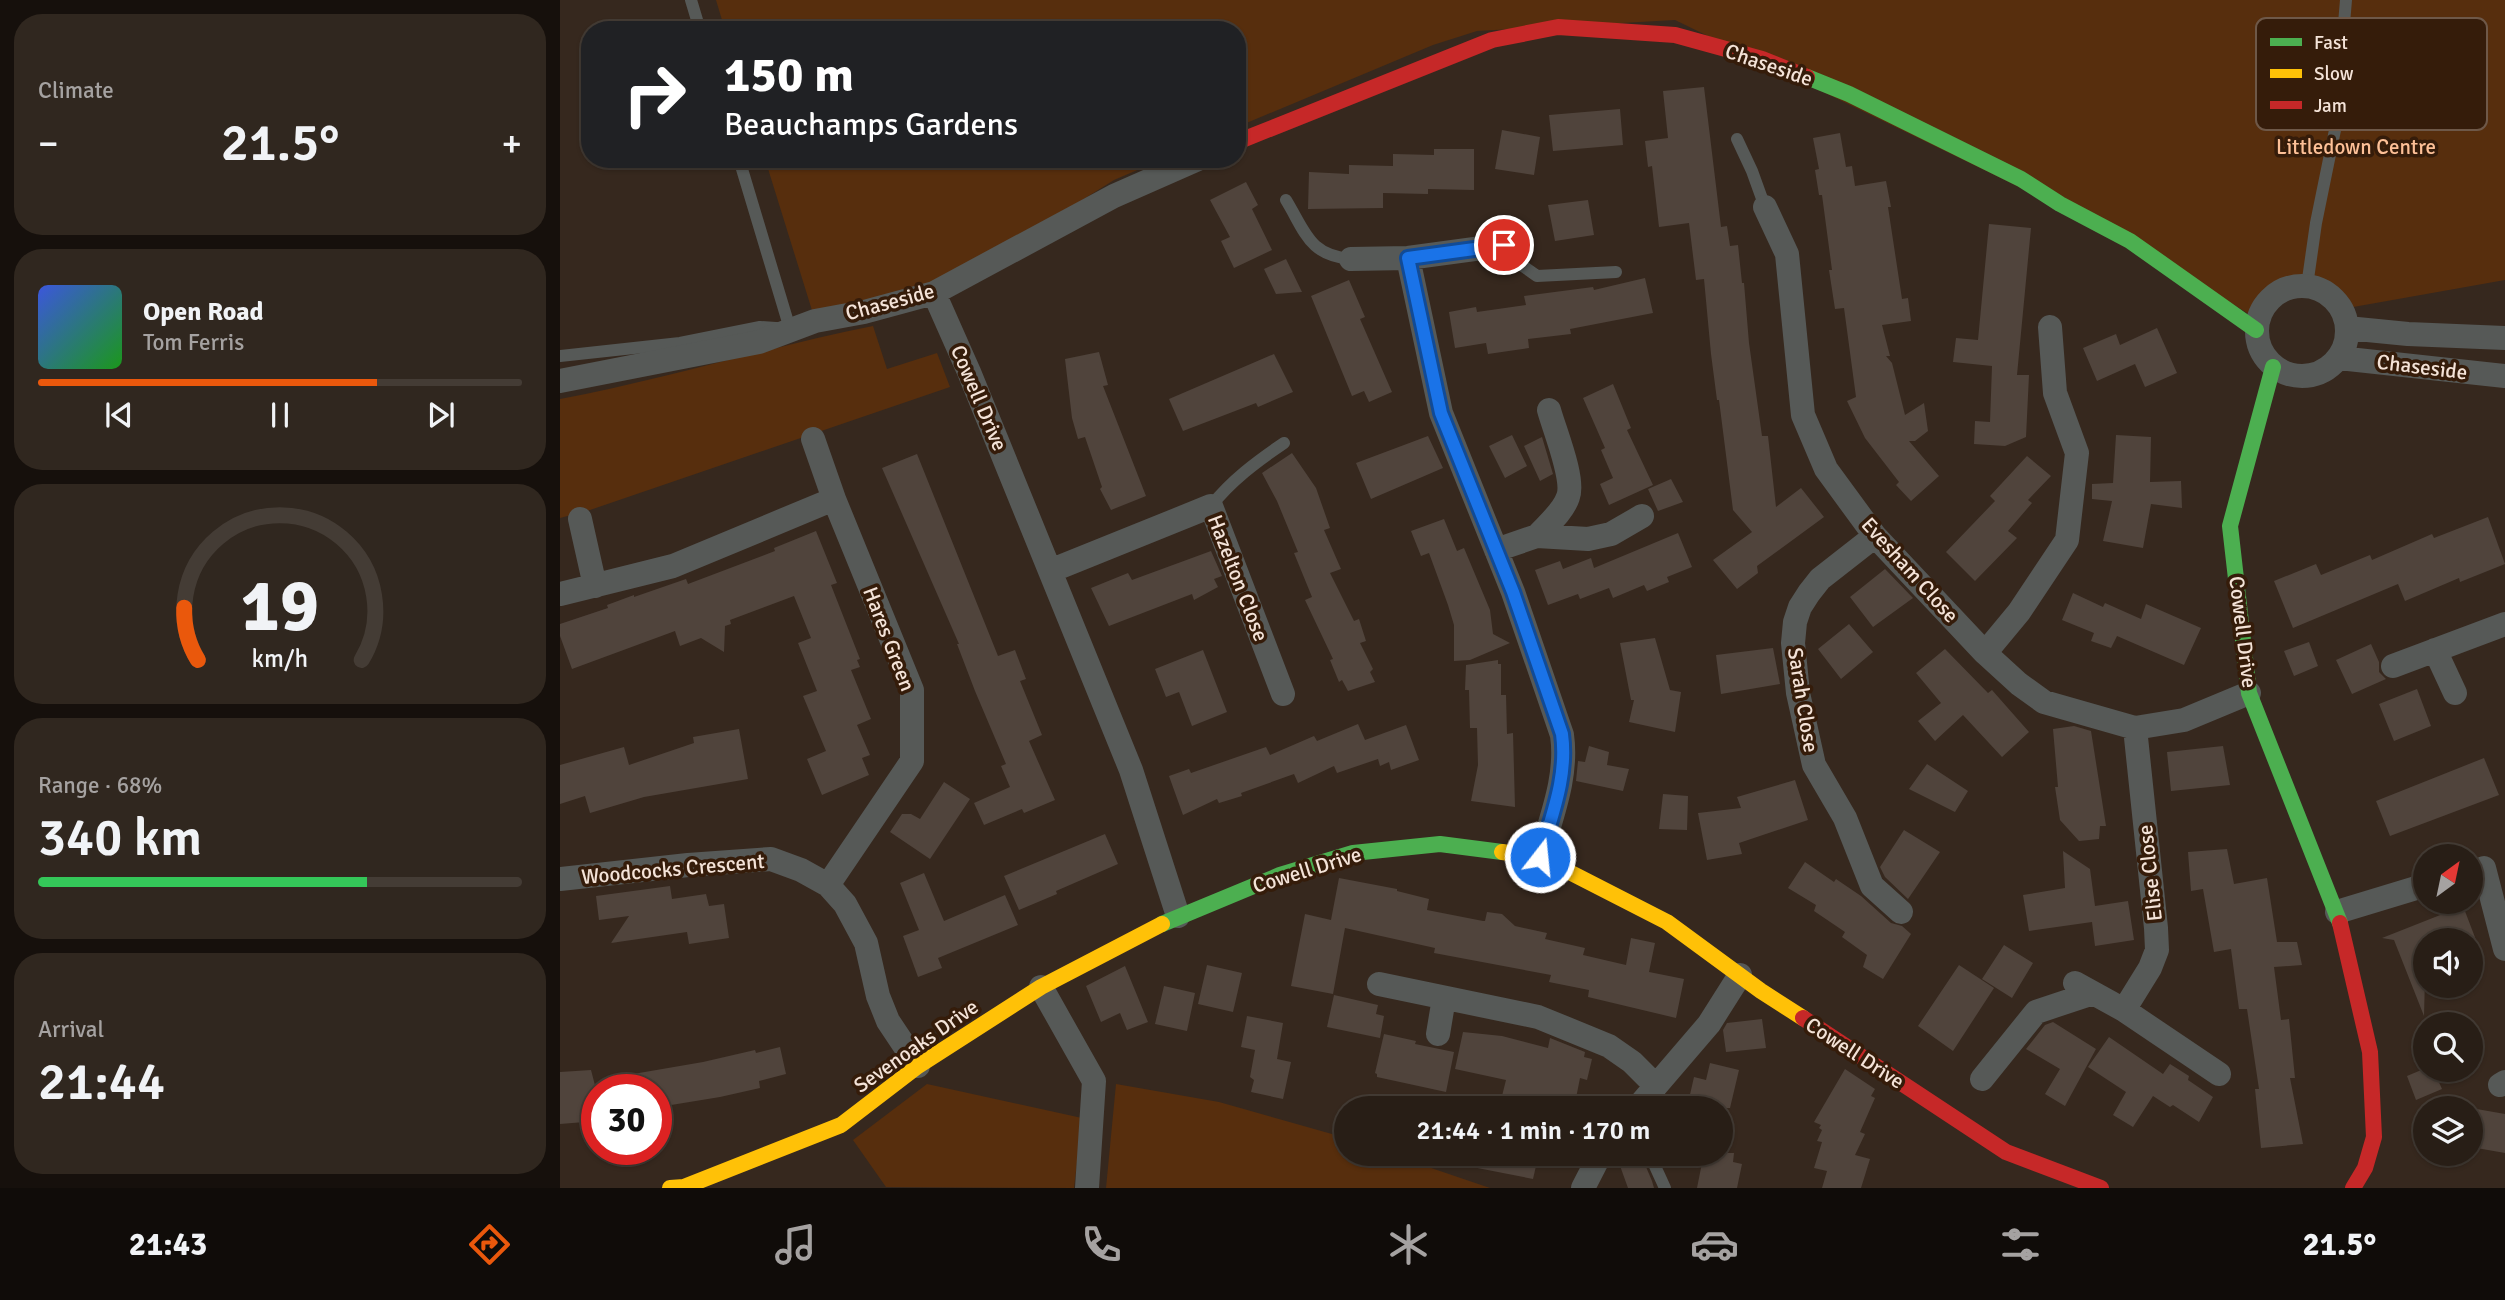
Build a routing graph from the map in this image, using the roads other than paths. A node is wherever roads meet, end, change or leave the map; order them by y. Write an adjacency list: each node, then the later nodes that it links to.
1 (691, 0): 4 (lane)
2 (2346, 0): 3 (lane)
3 (2344, 18)
4 (697, 21)
5 (2334, 130): 16 (lane)
6 (1246, 138): 21 (street, Chaseside)
7 (1737, 139): 11 (lane)
8 (742, 168): 20 (lane)
9 (1178, 168): 17 (street, Chaseside)
10 (1286, 200): 14 (lane)
11 (1765, 208): 37 (street, Evesham Close)
12 (1504, 245): 13 (street); 15 (lane)
13 (1408, 258): 14 (street); 38 (street)
14 (1351, 259)
15 (1616, 271)
16 (2307, 286): 19 (street); 21 (street)
17 (934, 293): 20 (street, Chaseside); 39 (street, Cowell Drive)
18 (2050, 327): 44 (street)
19 (2347, 328): 22 (street, Chaseside); 24 (street)
20 (790, 329): 23 (lane); 27 (street, Chaseside)
21 (2256, 330): 25 (street)
22 (2505, 338)
23 (560, 356)
24 (2339, 358): 25 (street); 26 (street, Chaseside)
25 (2277, 369): 28 (street, Cowell Drive)
26 (2505, 376)
27 (560, 380)
28 (2268, 393): 46 (street, Cowell Drive)
29 (1549, 410): 36 (street)
30 (813, 439): 32 (street, Hares Green)
31 (1284, 443): 33 (lane)
32 (834, 499): 40 (street); 53 (street, Hares Green)
33 (1210, 506): 39 (street, Hazelton Close); 48 (street, Hazelton Close)
34 (1642, 516): 36 (street)
35 (580, 519): 40 (street)
36 (1537, 536): 38 (street)
37 (1875, 536): 44 (street, Evesham Close); 55 (street, Sarah Close)
38 (1496, 550): 50 (street)
39 (1050, 570): 57 (street, Cowell Drive)
40 (595, 586): 41 (street)
41 (560, 594)
42 (2505, 624): 43 (street)
43 (2435, 650): 45 (street); 47 (street)
44 (1985, 653): 49 (street, Evesham Close)
45 (2393, 666)
46 (2249, 692): 49 (street, Evesham Close); 56 (street, Cowell Drive)
47 (2455, 693)
48 (1283, 694)
49 (2135, 728): 63 (street, Elise Close)
50 (1540, 857): 57 (street, Cowell Drive); 59 (street, Cowell Drive)
51 (2487, 868): 58 (street)
52 (560, 879): 53 (street, Woodcocks Crescent)
53 (828, 885): 65 (street, Woodcocks Crescent)
54 (2413, 889): 56 (street)
55 (1901, 912)
56 (2337, 912): 77 (street, Cowell Drive)
57 (1178, 916): 61 (street, Sevenoaks Drive)
58 (2505, 949)
59 (1740, 975): 68 (street); 76 (street, Cowell Drive)
60 (1379, 984): 62 (street)
61 (1041, 986): 65 (street, Sevenoaks Drive); 73 (street)
62 (1444, 998): 64 (street); 68 (street)
63 (2124, 1010): 66 (street); 67 (street)
64 (1438, 1034)
65 (918, 1066): 72 (street, Sevenoaks Drive)
66 (2219, 1074)
67 (1982, 1079)
68 (1655, 1085): 69 (street)
69 (1646, 1096)
70 (1594, 1166): 74 (street)
71 (1655, 1166): 75 (lane)
72 (670, 1188)
73 (1087, 1188)
74 (1583, 1188)
75 (1665, 1188)
76 (2101, 1188)
77 (2353, 1188)

